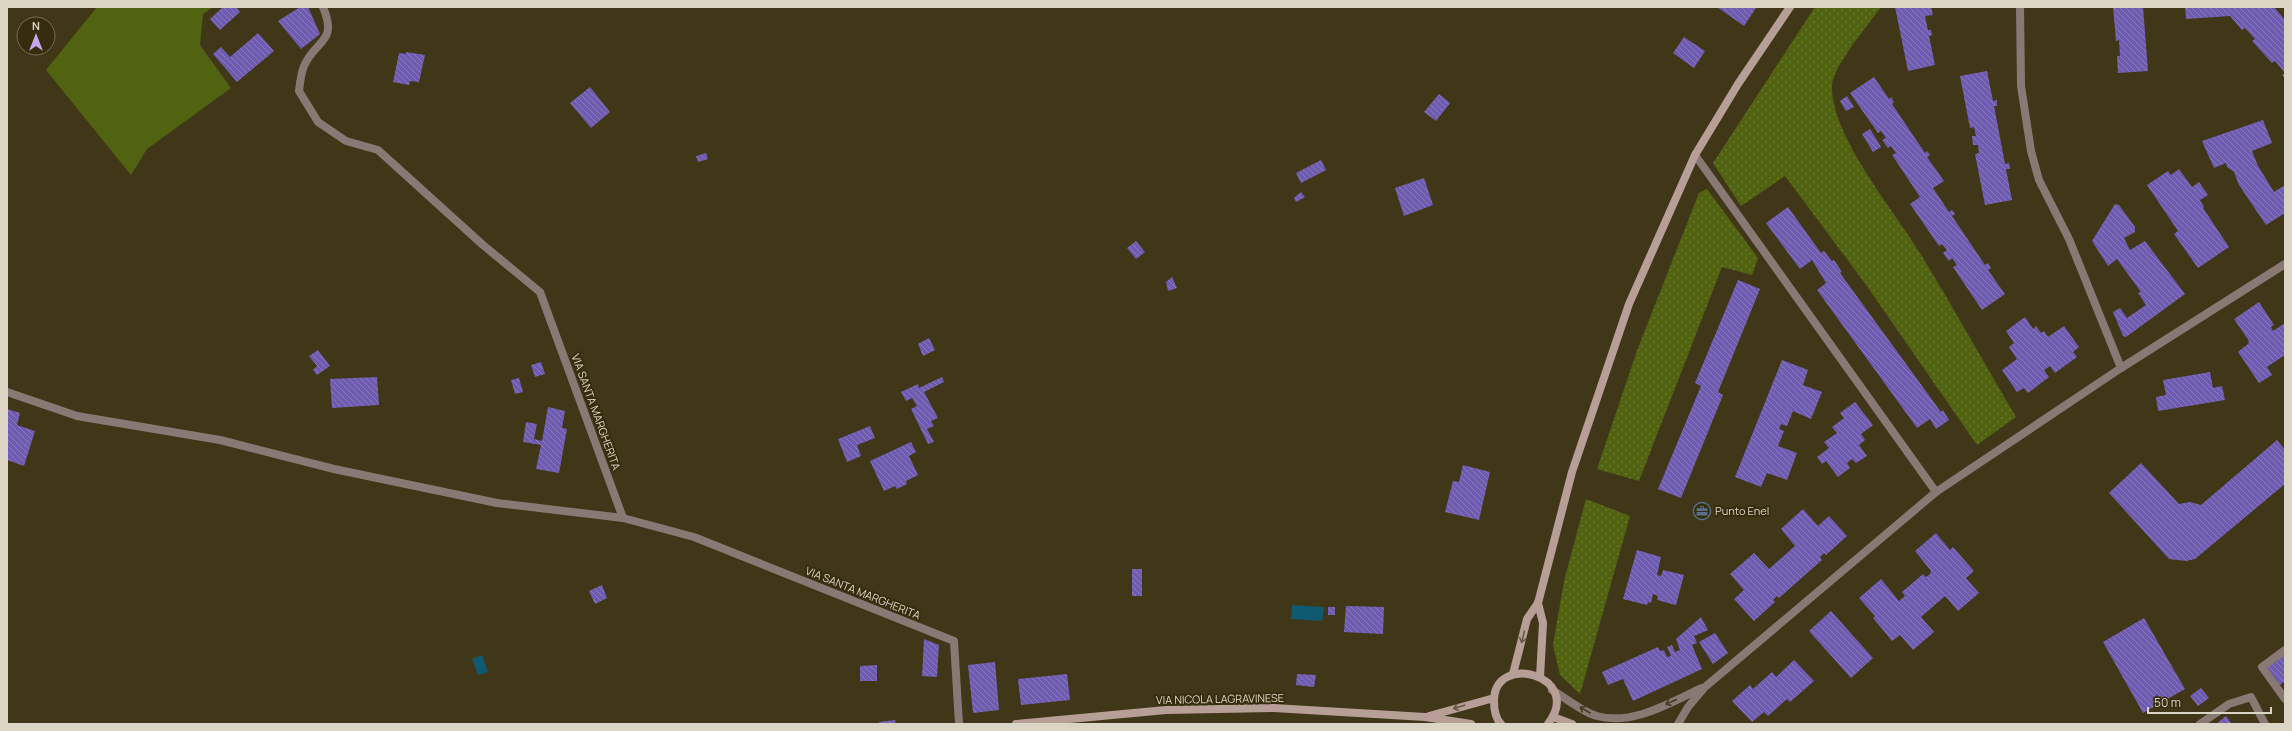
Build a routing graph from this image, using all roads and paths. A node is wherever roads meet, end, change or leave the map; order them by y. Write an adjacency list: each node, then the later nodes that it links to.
1 (323, 7): 9 (street, VIA SANTA MARGHERITA)
2 (1790, 7): 4 (street)
3 (2020, 7): 6 (street)
4 (1695, 155): 8 (street); 10 (street)
5 (2285, 264): 6 (street)
6 (2121, 368): 8 (street)
7 (7, 392): 9 (street)
8 (1936, 492): 14 (street)
9 (623, 518): 20 (street, VIA SANTA MARGHERITA)
10 (1538, 604): 12 (street, one-way to 12); 13 (street)
11 (2285, 650): 17 (street)
12 (1514, 674): 13 (street); 16 (street)
13 (1540, 676): 15 (street)
14 (1705, 687): 15 (street, one-way to 15); 25 (street)
15 (1552, 690): 19 (street)
16 (1494, 698): 18 (street, VIA NICOLA LAGRAVINESE, one-way to 18); 23 (street)
17 (2285, 699)
18 (1425, 717): 21 (street, VIA NICOLA LAGRAVINESE); 22 (street, VIA NICOLA LAGRAVINESE)
19 (1550, 721): 24 (street)
20 (959, 724)
21 (1016, 724)
22 (1470, 724)
23 (1501, 724)
24 (1572, 724)
25 (1678, 724)
26 (2200, 724): 27 (street)
27 (2265, 724)

